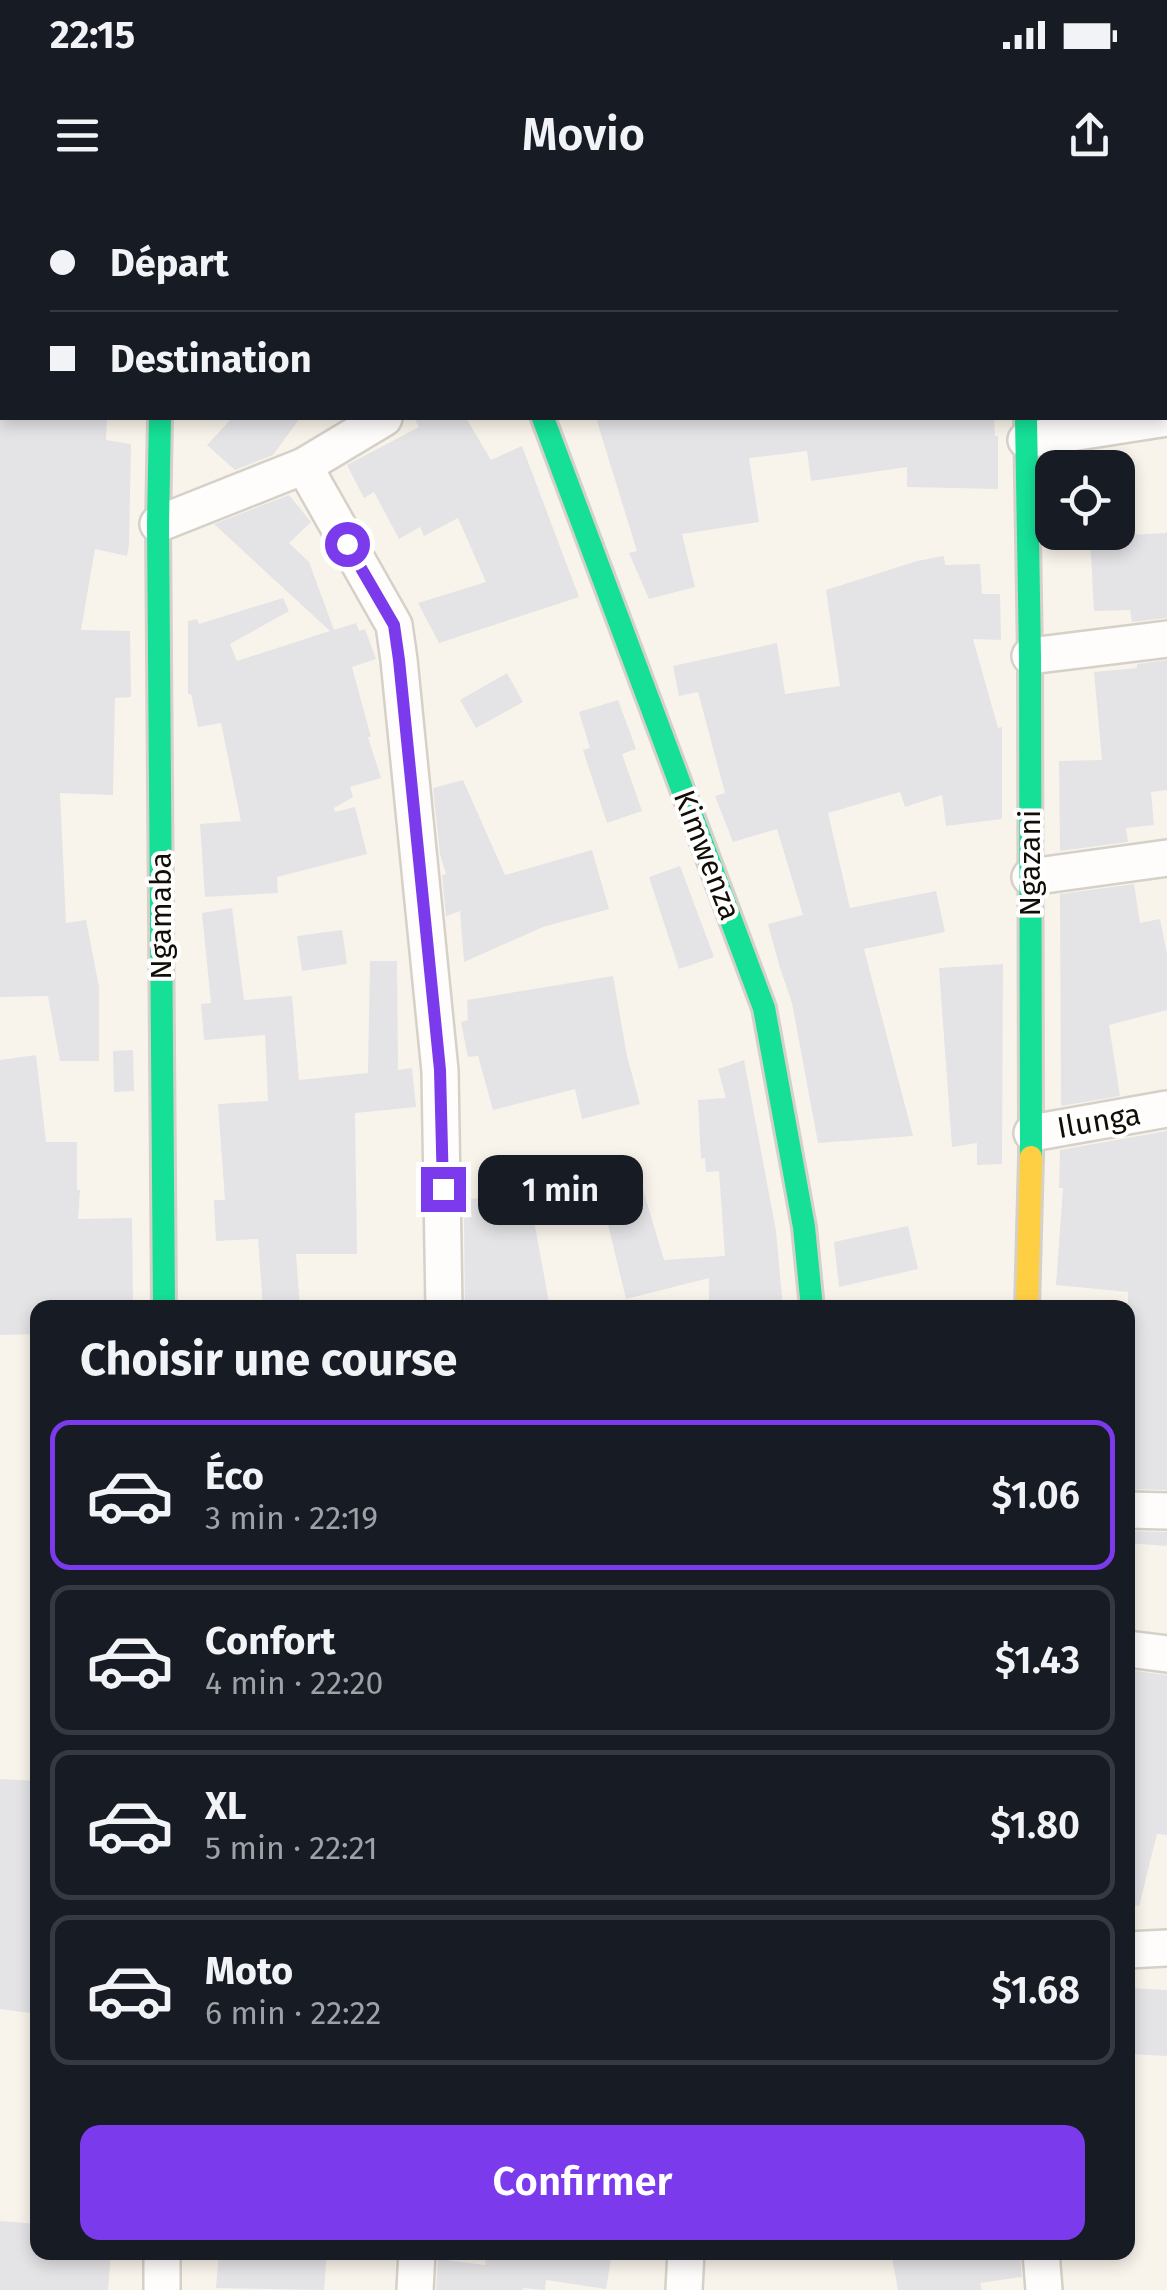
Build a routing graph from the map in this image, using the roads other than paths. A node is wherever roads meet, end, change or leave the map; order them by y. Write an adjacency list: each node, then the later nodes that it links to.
1 (160, 420): 7 (street, Ngamaba)
2 (381, 420): 6 (street)
3 (544, 420): 16 (street, Kimwenza)
4 (1141, 420): 5 (street)
5 (1026, 429): 9 (street, Ngazani)
6 (304, 466): 7 (street); 15 (street)
7 (158, 524): 14 (street, Ngamaba)
8 (1167, 638): 9 (street)
9 (1030, 656): 11 (street, Ngazani)
10 (1167, 858): 11 (street)
11 (1030, 876): 13 (street, Ngazani)
12 (1167, 1108): 13 (street, Ilunga)
13 (1032, 1134): 17 (street, Ngazani)
14 (164, 1300)
15 (444, 1300)
16 (811, 1300)
17 (1027, 1300)
18 (1135, 1510): 19 (street)
19 (1167, 1511)
20 (1135, 1650): 21 (street)
21 (1167, 1654)
22 (1167, 1948): 23 (street)
23 (1135, 1950)
24 (162, 2260): 28 (street)
25 (417, 2260): 29 (street)
26 (686, 2260): 30 (street)
27 (1041, 2260): 31 (street)
28 (162, 2290)
29 (415, 2290)
30 (684, 2290)
31 (1044, 2290)

